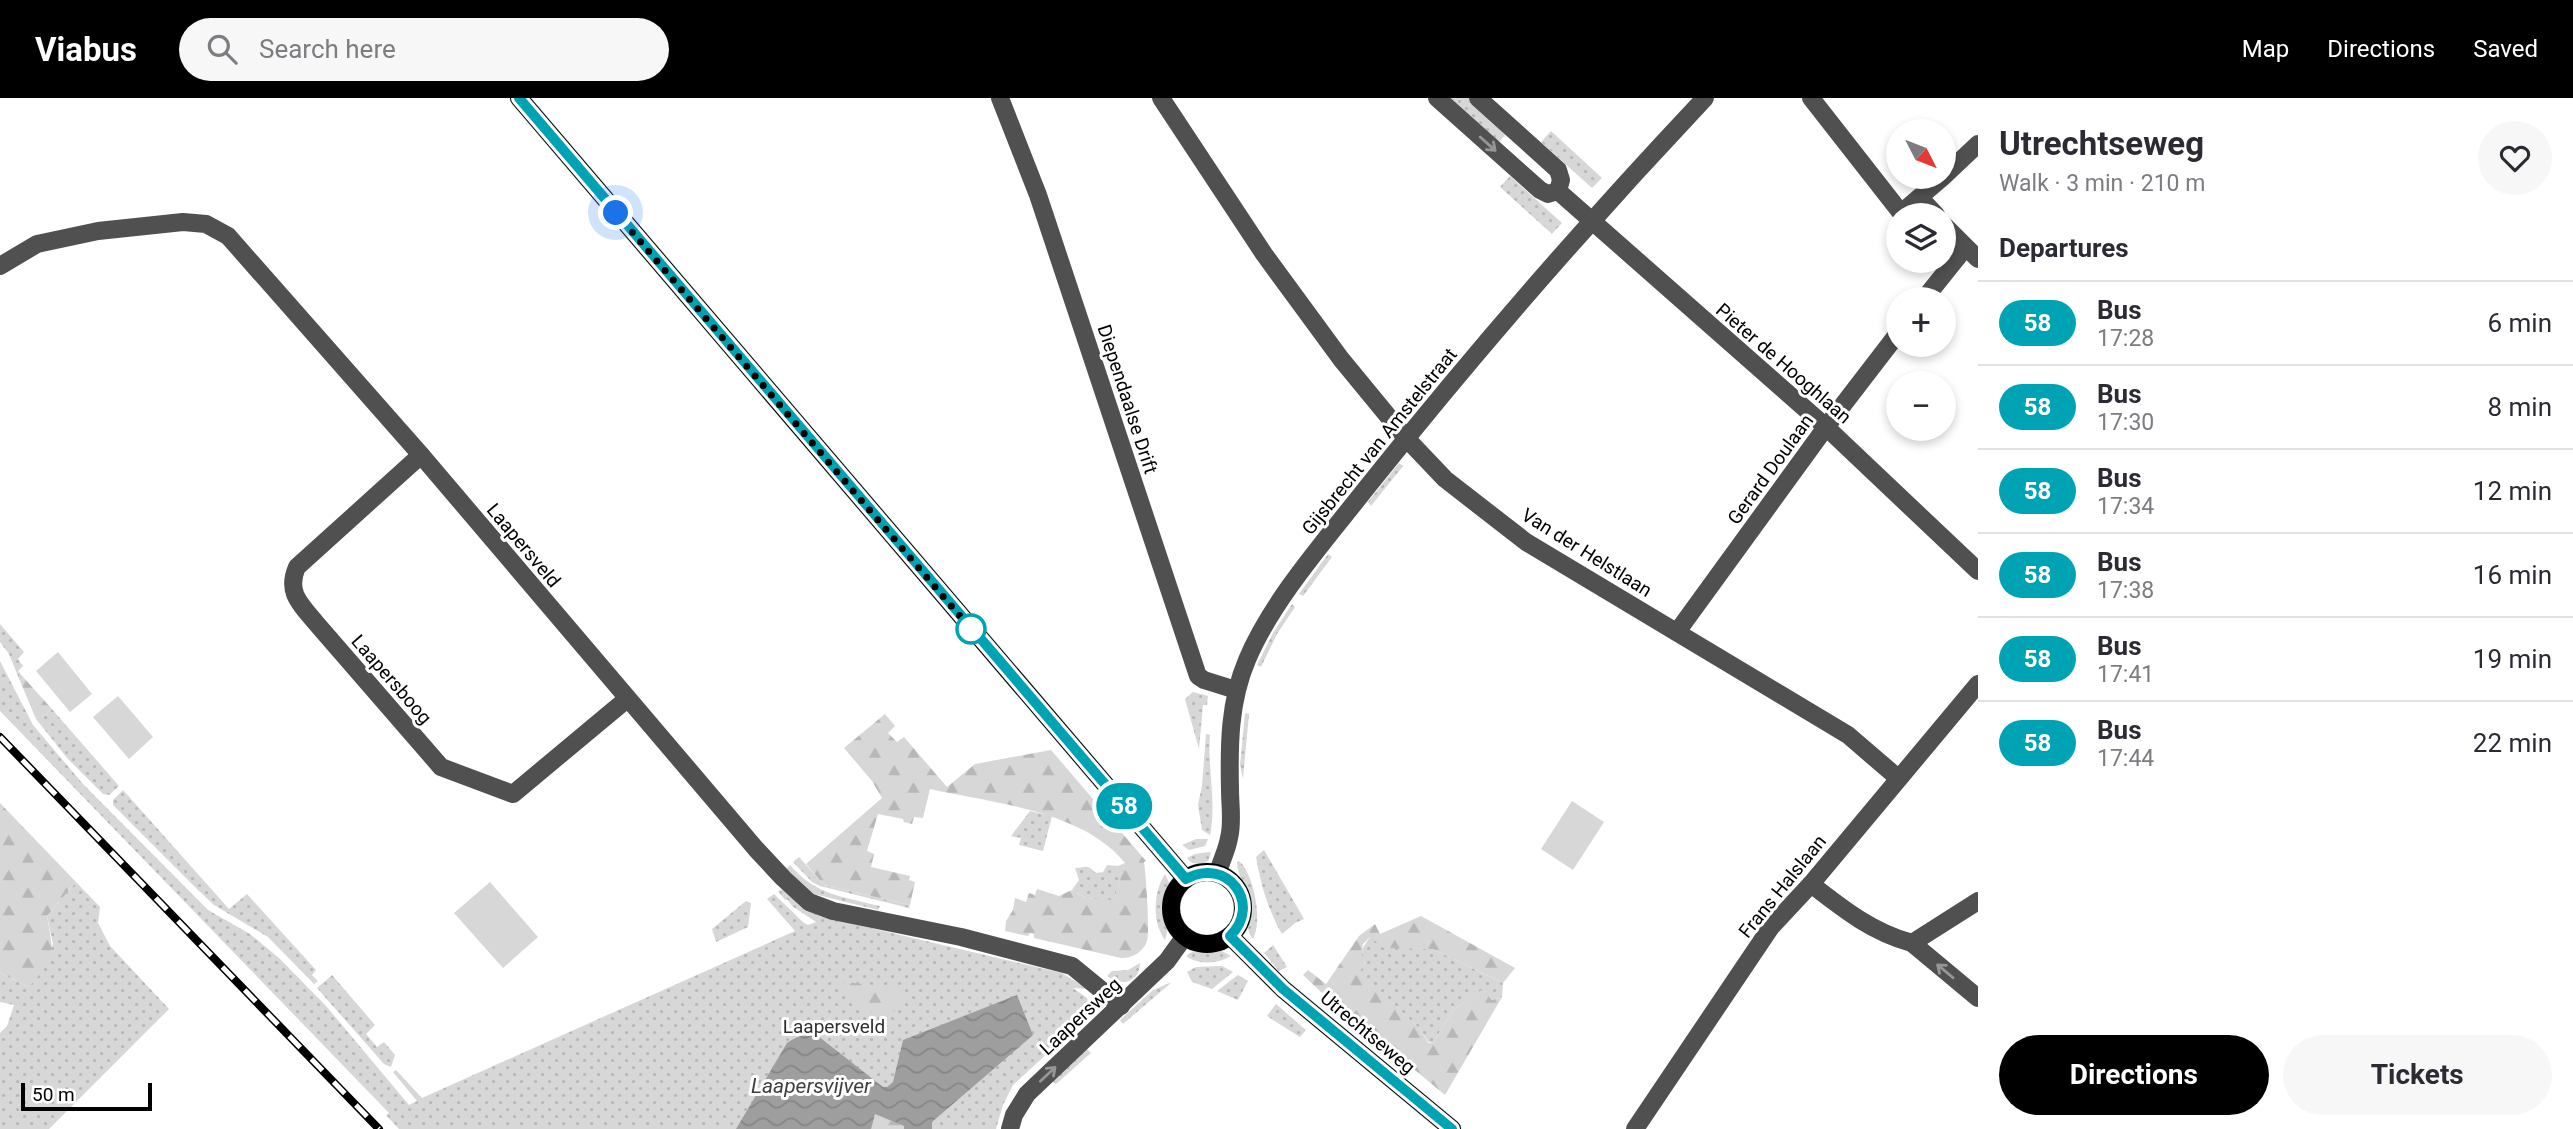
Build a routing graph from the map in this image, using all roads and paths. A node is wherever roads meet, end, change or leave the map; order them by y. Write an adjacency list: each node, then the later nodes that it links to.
1 (519, 98): 30 (main road)
2 (1000, 98): 26 (street, Diependaalse Drift)
3 (1161, 98): 21 (street, Van der Helstlaan)
4 (1437, 98): 11 (street, Pieter de Hooghlaan, one-way to 11)
5 (1478, 98): 11 (street, Pieter de Hooghlaan)
6 (1705, 98): 14 (street, Gijsbrecht van Amstelstraat)
7 (1811, 98): 12 (street)
8 (1978, 144): 9 (street)
9 (1956, 165)
10 (1930, 189): 12 (street)
11 (1558, 191): 14 (street, Pieter de Hooghlaan)
12 (1920, 198): 13 (street)
13 (1925, 203)
14 (1590, 221): 20 (street, Pieter de Hooghlaan); 21 (street, Gijsbrecht van Amstelstraat)
15 (1956, 237): 16 (street)
16 (1972, 254): 18 (street)
17 (0, 266): 22 (street, Laapersveld)
18 (1937, 287)
19 (1886, 349): 20 (street, Gerard Doulaan)
20 (1826, 427): 23 (street, Pieter de Hooghlaan); 24 (street, Gerard Doulaan)
21 (1406, 438): 24 (street, Van der Helstlaan); 26 (street, Gijsbrecht van Amstelstraat)
22 (421, 455): 27 (street, Laapersveld); 27 (street, Laapersboog)
23 (1978, 570)
24 (1676, 632): 28 (street, Van der Helstlaan)
25 (1978, 684): 28 (street, Frans Halslaan)
26 (1236, 690): 29 (street, Gijsbrecht van Amstelstraat)
27 (627, 699): 37 (street, Laapersveld)
28 (1898, 778): 31 (street, Frans Halslaan)
29 (1218, 873): 30 (main road); 34 (main road)
30 (1186, 879): 33 (main road)
31 (1811, 884): 35 (street); 40 (street, Frans Halslaan)
32 (1978, 901): 35 (street)
33 (1185, 936): 34 (main road); 37 (street, Laapersweg)
34 (1230, 936): 39 (main road, Utrechtseweg)
35 (1912, 943): 36 (street, one-way to 35)
36 (1978, 998)
37 (1121, 1006): 38 (street, Laapersweg, one-way to 37)
38 (1010, 1129)
39 (1452, 1129)
40 (1635, 1129)

